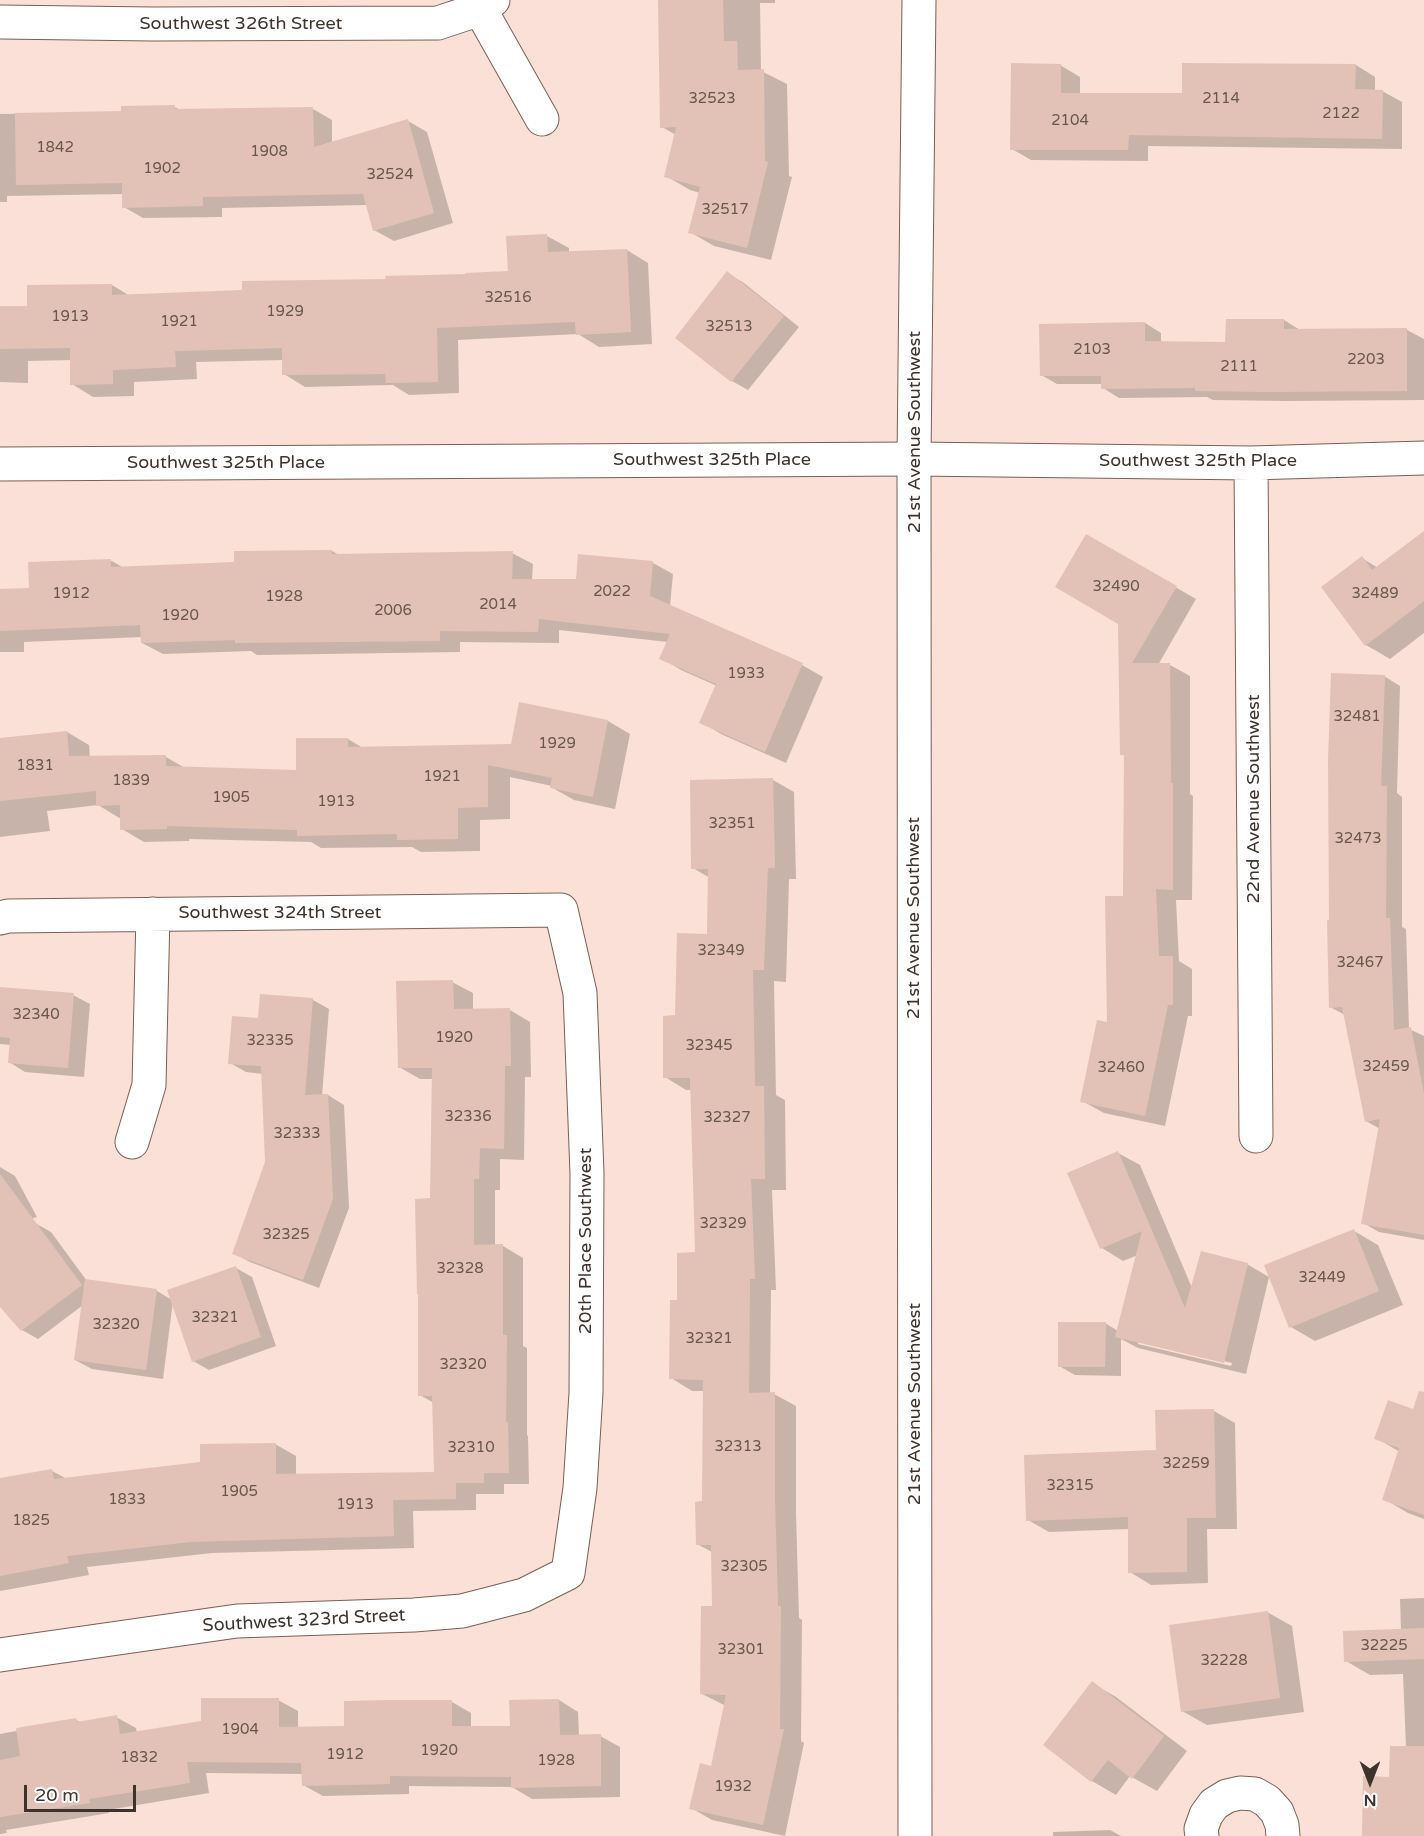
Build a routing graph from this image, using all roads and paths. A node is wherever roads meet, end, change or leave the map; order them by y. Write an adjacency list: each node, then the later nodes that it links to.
1 (920, 0): 7 (street, 21st Avenue Southwest)
2 (486, 4): 3 (street, Southwest 326th Street); 5 (street)
3 (152, 12): 4 (street, Southwest 326th Street)
4 (0, 22)
5 (542, 119)
6 (1424, 458): 8 (street, Southwest 325th Place)
7 (914, 459): 8 (street, Southwest 325th Place); 9 (street, Southwest 325th Place); 17 (street, 21st Avenue Southwest)
8 (1251, 463): 13 (street, 22nd Avenue Southwest)
9 (0, 464)
10 (561, 909): 11 (street, Southwest 324th Street); 15 (street, 20th Place Southwest)
11 (153, 914): 12 (street, Southwest 324th Street); 14 (street)
12 (0, 918)
13 (1256, 1136)
14 (132, 1142)
15 (568, 1573): 16 (street, Southwest 323rd Street)
16 (0, 1655)
17 (915, 1836)
18 (1202, 1836): 19 (street)
19 (1283, 1836)

